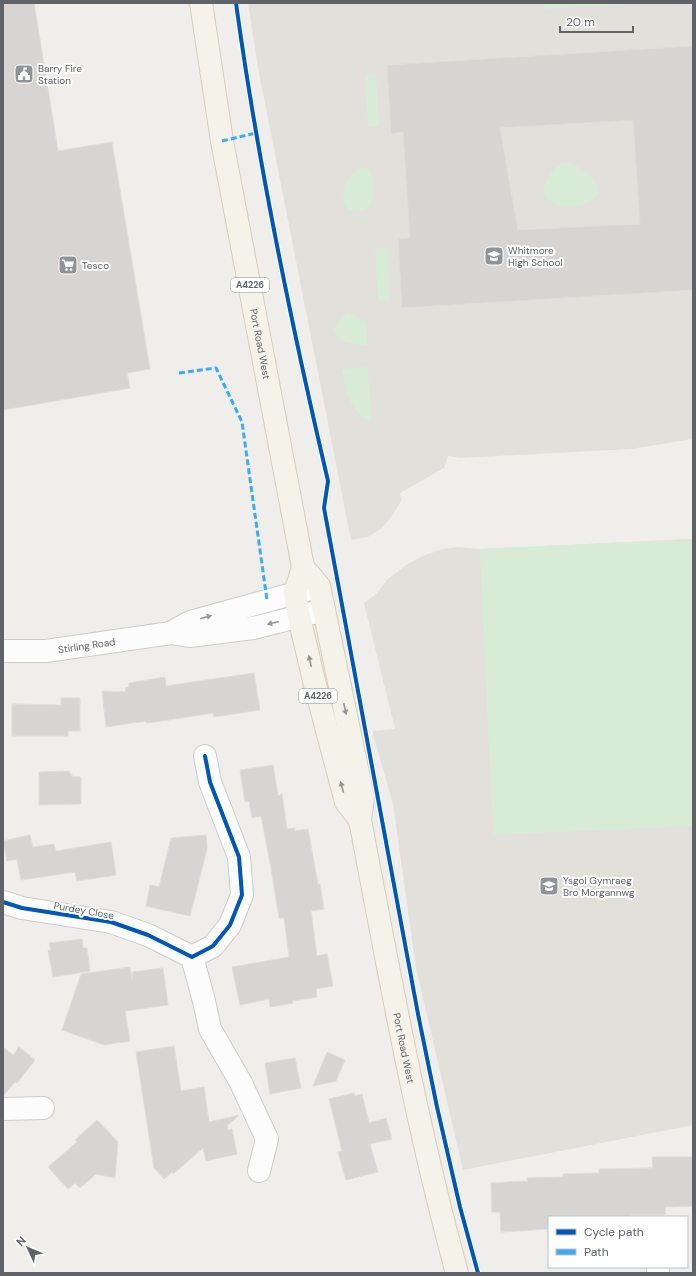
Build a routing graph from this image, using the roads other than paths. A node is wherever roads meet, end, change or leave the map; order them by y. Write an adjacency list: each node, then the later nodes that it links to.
1 (201, 3): 2 (main road, Port Road West / A4226)
2 (303, 567): 3 (main road, Port Road West / A4226); 4 (main road)
3 (319, 586): 4 (street, Stirling Road); 5 (main road, Port Road West / A4226)
4 (294, 592): 6 (main road, Port Road West / A4226); 7 (street, Stirling Road, one-way to 4)
5 (324, 610): 6 (street, Stirling Road); 10 (main road, Port Road West / A4226, one-way to 10)
6 (299, 617): 7 (street, Stirling Road, one-way to 7); 10 (main road, Port Road West / A4226, one-way to 6)
7 (171, 633): 8 (street, Stirling Road)
8 (3, 651)
9 (205, 756): 12 (street)
10 (360, 820): 16 (main road, Port Road West / A4226)
11 (3, 902): 12 (street, Purdey Close)
12 (192, 956): 15 (street)
13 (43, 1108): 14 (street)
14 (3, 1109)
15 (259, 1171)
16 (457, 1273)

